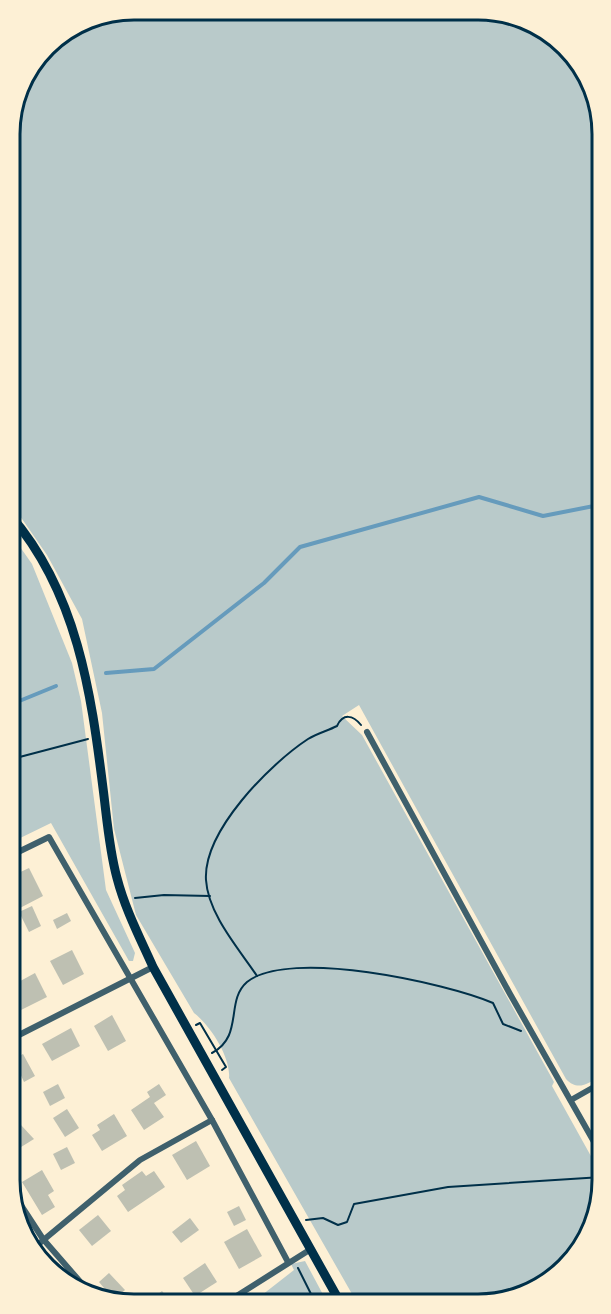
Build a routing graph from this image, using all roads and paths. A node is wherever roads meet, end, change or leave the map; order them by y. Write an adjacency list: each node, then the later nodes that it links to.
1 (20, 529): 3 (main road)
2 (367, 732): 6 (path); 12 (street)
3 (96, 736): 4 (path); 7 (main road)
4 (20, 757)
5 (20, 851): 10 (street)
6 (210, 896): 7 (path); 9 (path)
7 (124, 900): 8 (main road)
8 (153, 967): 10 (street); 13 (main road)
9 (257, 976): 12 (path); 13 (path)
10 (132, 978): 11 (street); 16 (street)
11 (20, 1034)
12 (532, 1034): 15 (street)
13 (204, 1057): 20 (main road)
14 (591, 1089): 15 (street)
15 (571, 1100): 17 (street)
16 (212, 1120): 21 (street); 24 (street)
17 (591, 1136)
18 (591, 1178): 20 (path)
19 (23, 1208): 21 (street)
20 (296, 1222): 23 (main road)
21 (43, 1239): 22 (street); 25 (street)
22 (39, 1243)
23 (311, 1250): 24 (street); 28 (main road)
24 (288, 1262): 26 (street); 27 (path)
25 (79, 1280)
26 (239, 1294)
27 (312, 1294)
28 (336, 1294)

